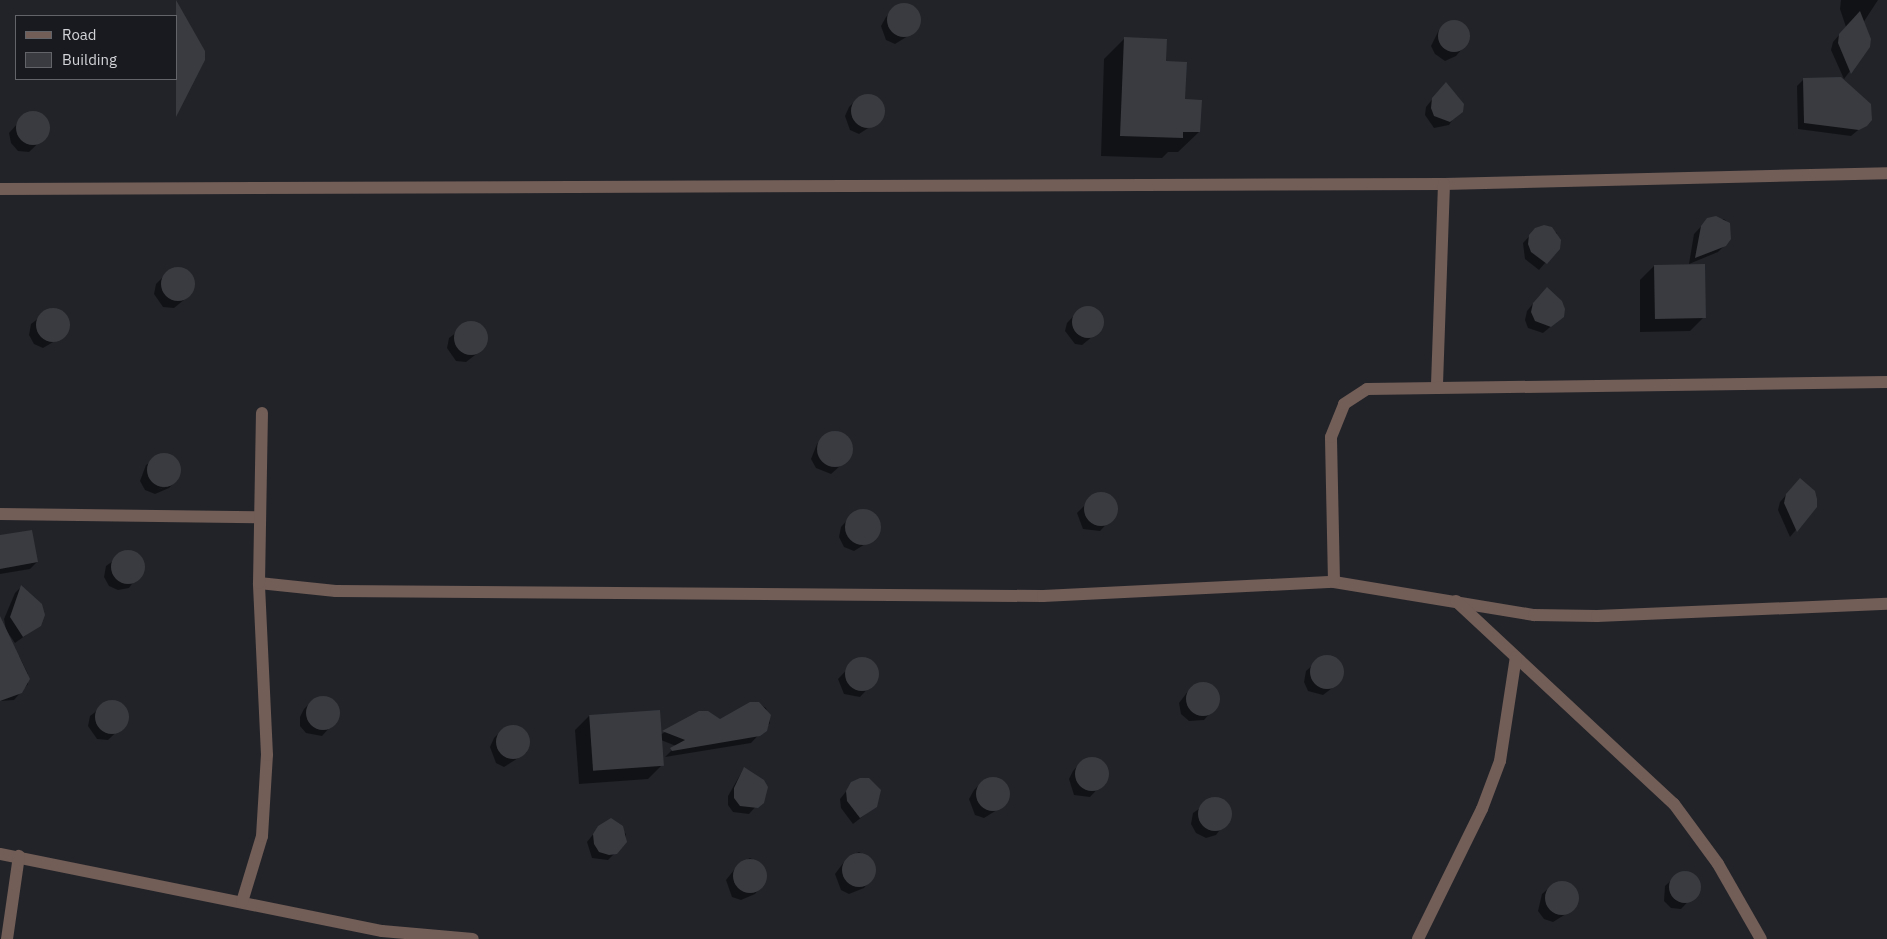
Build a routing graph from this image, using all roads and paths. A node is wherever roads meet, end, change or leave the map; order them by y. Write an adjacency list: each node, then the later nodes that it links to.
1 (1887, 173): 2 (street)
2 (1444, 184): 3 (street); 5 (street)
3 (0, 189)
4 (1887, 382): 5 (street)
5 (1438, 386): 10 (street)
6 (262, 413): 8 (street)
7 (0, 514): 8 (street)
8 (259, 517): 9 (street)
9 (259, 582): 10 (street); 16 (street)
10 (1334, 582): 11 (street)
11 (1456, 601): 12 (street); 13 (street)
12 (1887, 604)
13 (1516, 656): 20 (street); 21 (street)
14 (0, 854): 15 (street)
15 (19, 856): 16 (street); 18 (street)
16 (242, 902): 17 (street)
17 (381, 935): 19 (street)
18 (7, 939)
19 (473, 939)
20 (1418, 939)
21 (1761, 939)

